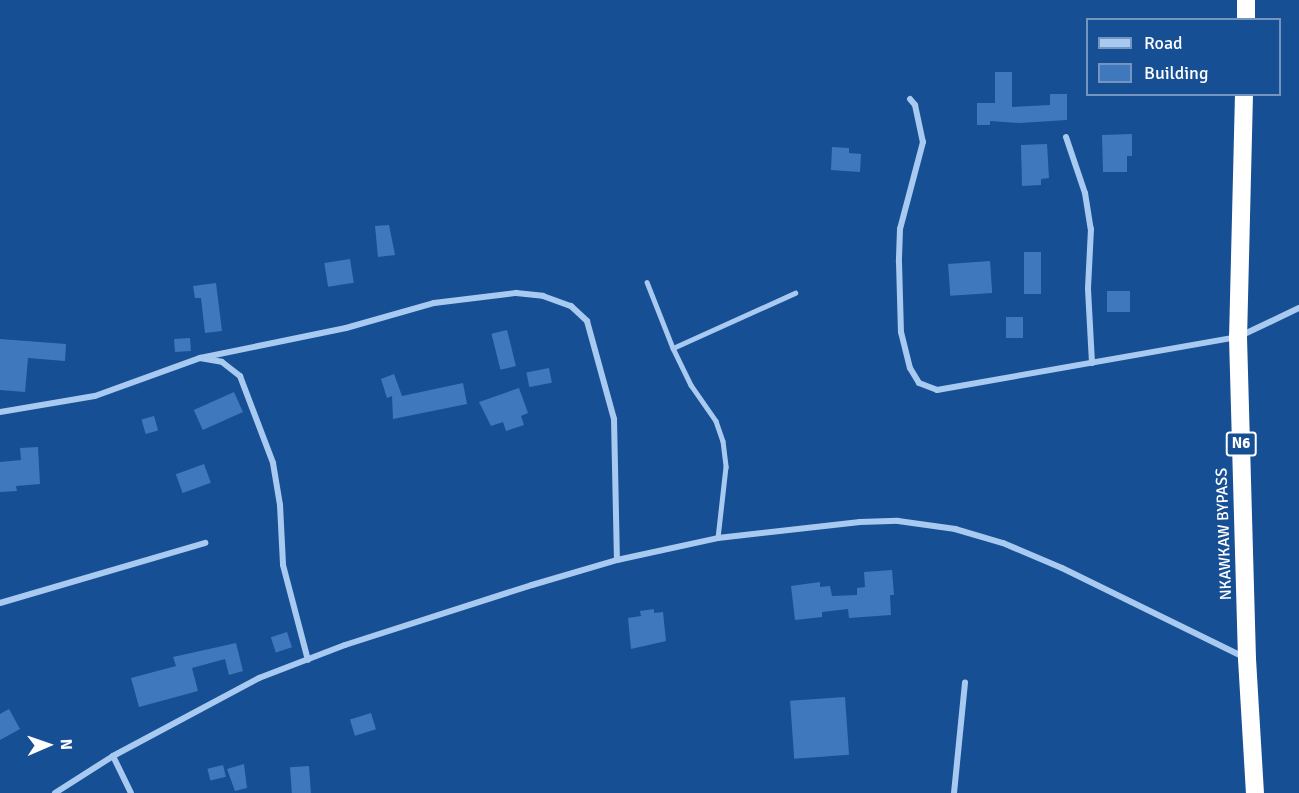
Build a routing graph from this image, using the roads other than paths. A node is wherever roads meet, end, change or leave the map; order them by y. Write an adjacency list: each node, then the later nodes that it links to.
1 (1246, 0): 2 (highway)
2 (1246, 18)
3 (1244, 96): 9 (highway, NKAWKAW BYPASS / N6)
4 (910, 99): 12 (street)
5 (1066, 137): 12 (street)
6 (647, 282): 10 (lane)
7 (795, 293): 10 (lane)
8 (1299, 308): 9 (street)
9 (1239, 337): 12 (street); 18 (highway, NKAWKAW BYPASS / N6)
10 (673, 348): 14 (lane)
11 (200, 358): 13 (street); 16 (street); 19 (street)
12 (1092, 363)
13 (0, 412)
14 (718, 538): 16 (street); 18 (street)
15 (205, 543): 17 (street)
16 (617, 560): 19 (street)
17 (0, 603)
18 (1247, 659): 25 (highway, NKAWKAW BYPASS / N6)
19 (309, 660): 21 (street)
20 (965, 683): 24 (street)
21 (113, 756): 22 (street); 23 (street)
22 (55, 793)
23 (131, 793)
24 (954, 793)
25 (1255, 793)

